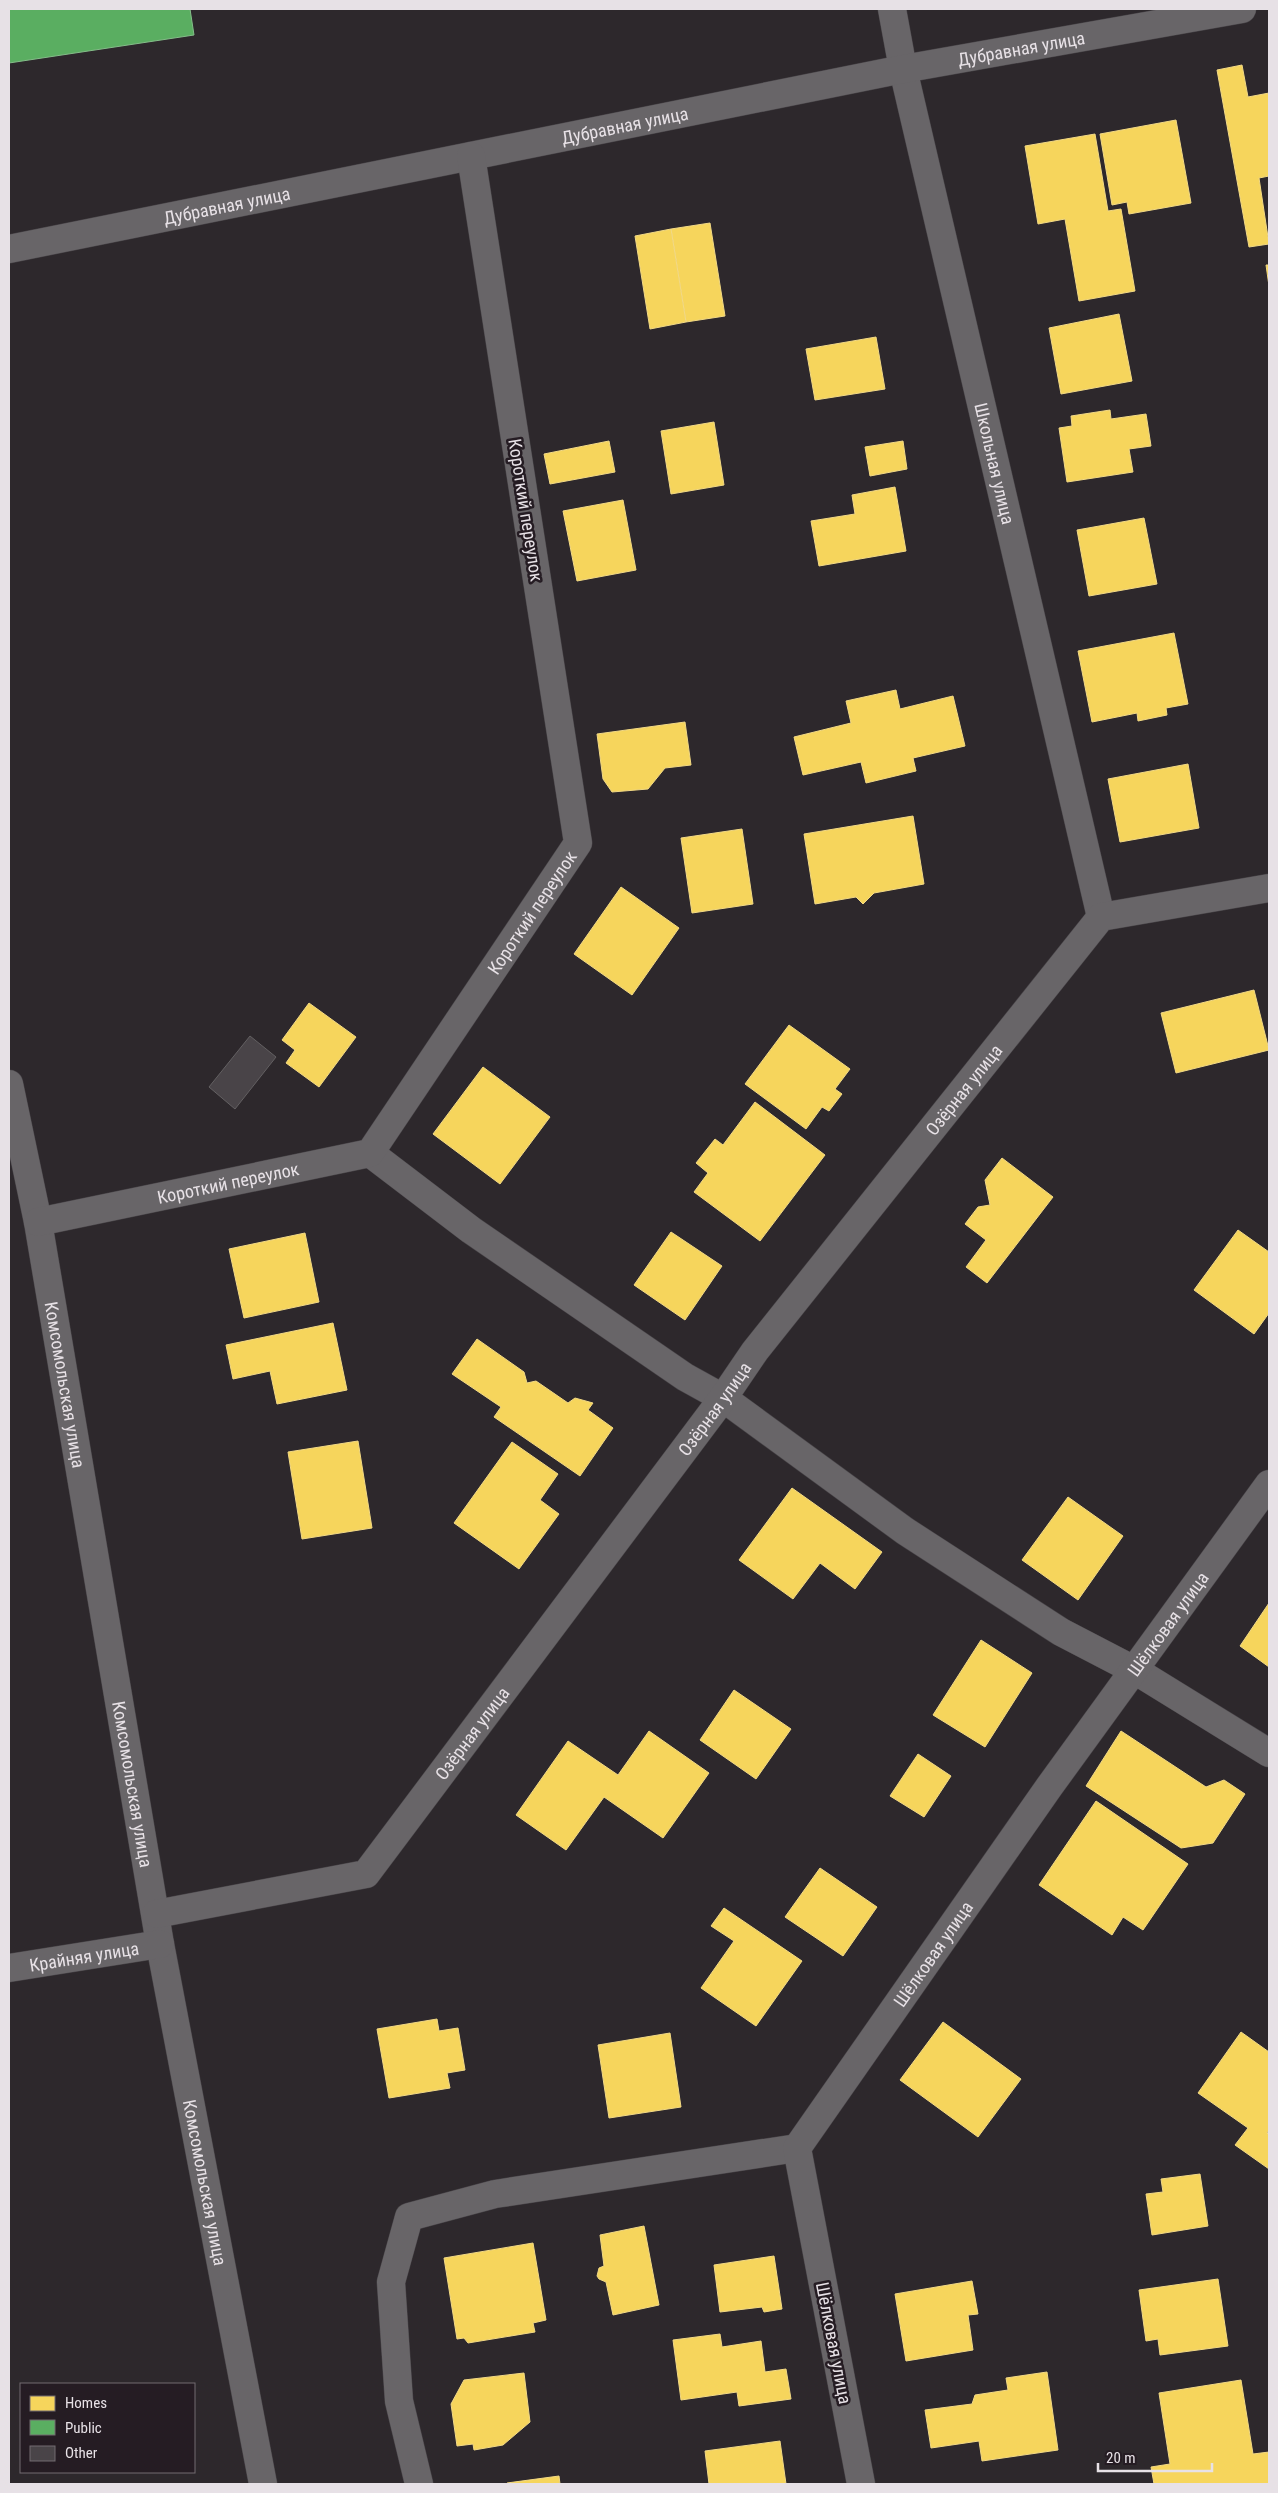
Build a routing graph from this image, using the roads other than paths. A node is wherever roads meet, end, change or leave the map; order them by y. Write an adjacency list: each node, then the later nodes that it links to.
1 (892, 9): 3 (street, Школьная улица)
2 (1242, 9): 3 (street, Дубравная улица)
3 (902, 69): 4 (street, Дубравная улица); 7 (street, Школьная улица)
4 (470, 156): 5 (street, Дубравная улица); 9 (street, Короткий переулок)
5 (9, 249)
6 (1269, 888): 7 (street)
7 (1101, 917): 11 (street, Озёрная улица)
8 (9, 1084): 10 (street, Комсомольская улица)
9 (370, 1153): 10 (street, Короткий переулок); 11 (street)
10 (38, 1222): 15 (street, Комсомольская улица)
11 (723, 1398): 13 (street); 15 (street, Озёрная улица)
12 (1269, 1484): 13 (street, Шёлковая улица)
13 (1136, 1671): 14 (street); 18 (street, Шёлковая улица)
14 (1269, 1753)
15 (156, 1914): 16 (street, Комсомольская улица)
16 (160, 1944): 17 (street, Крайняя улица); 19 (street, Комсомольская улица)
17 (9, 1968)
18 (797, 2148): 20 (street); 21 (street, Шёлковая улица)
19 (263, 2484)
20 (419, 2484)
21 (861, 2484)

